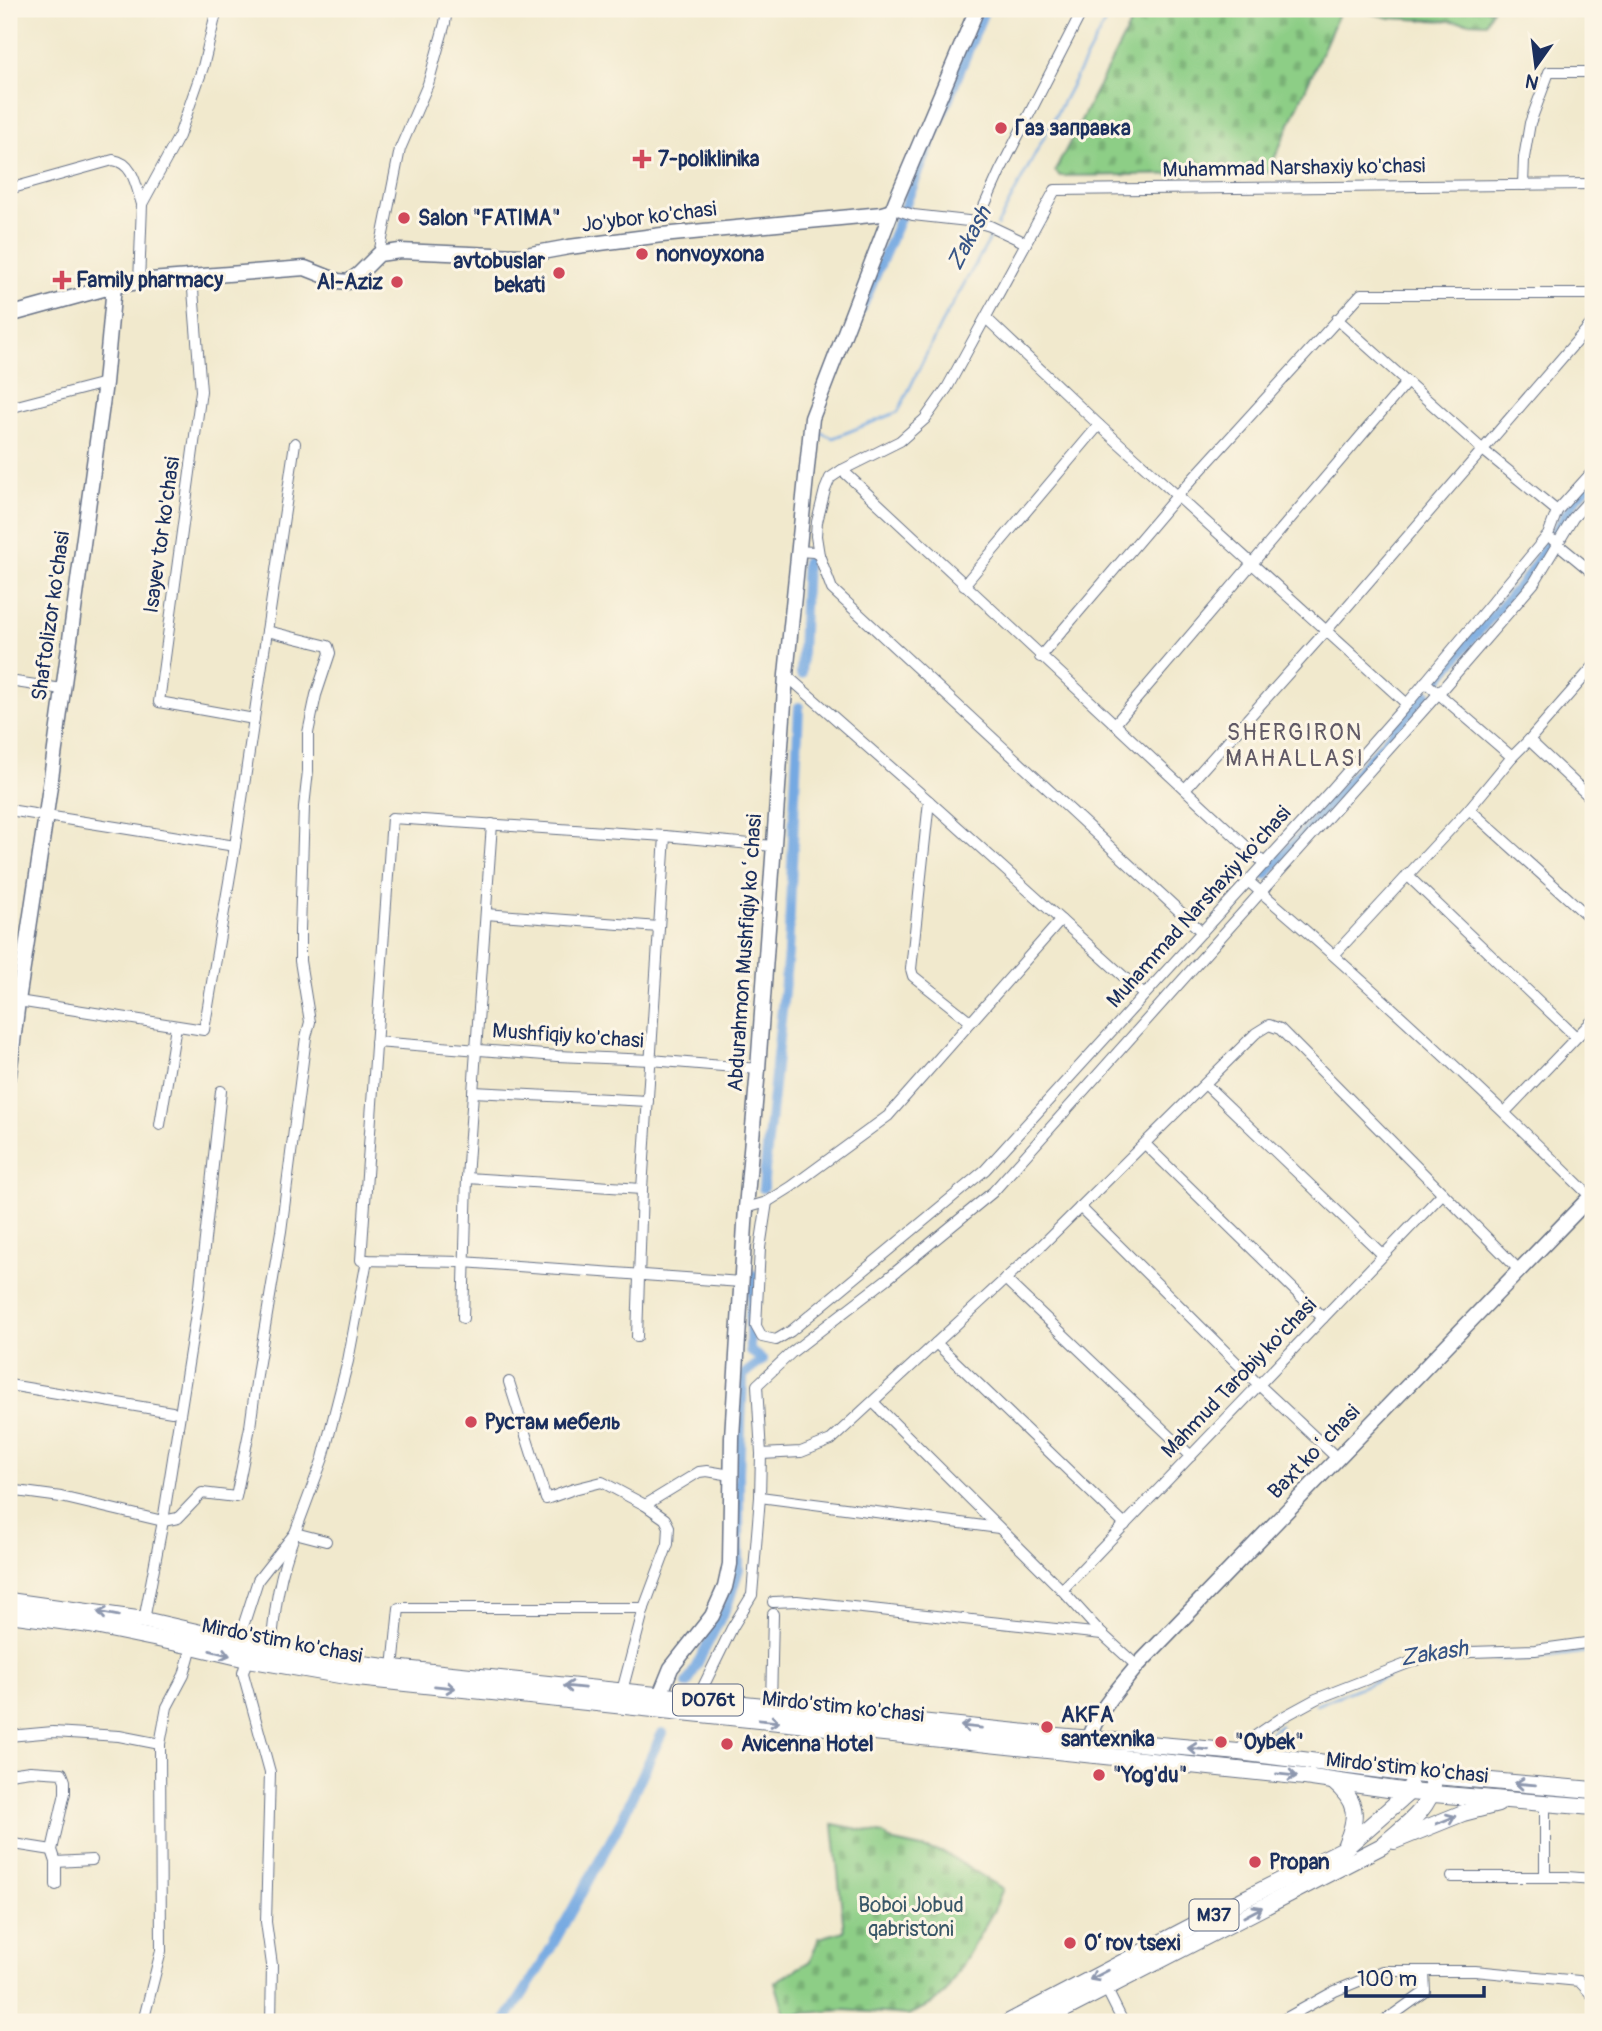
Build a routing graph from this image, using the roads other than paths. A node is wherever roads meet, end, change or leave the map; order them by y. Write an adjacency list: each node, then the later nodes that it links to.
1 (217, 9): 9 (street)
2 (447, 9): 13 (street)
3 (976, 9): 10 (street, Abdurahmon Mushfiqiy koʻchasi)
4 (1083, 9): 11 (street)
5 (1593, 72): 6 (street)
6 (1522, 184): 7 (street, Muhammad Narshaxiy ko'chasi); 12 (street, Muhammad Narshaxiy ko'chasi)
7 (1593, 184)
8 (9, 189): 9 (street)
9 (142, 204): 15 (street)
10 (895, 210): 11 (street); 13 (street, Jo'ybor ko'chasi); 35 (street, Abdurahmon Mushfiqiy koʻchasi)
11 (977, 222): 12 (street)
12 (1021, 241): 19 (street)
13 (379, 254): 14 (street)
14 (192, 277): 15 (street); 50 (street, Isayev tor ko'chasi)
15 (139, 282): 16 (street)
16 (114, 286): 18 (street); 23 (street, Shaftolizor ko'chasi)
17 (1593, 294): 20 (street)
18 (9, 315)
19 (986, 317): 25 (street); 28 (street)
20 (1337, 318): 22 (street); 30 (street)
21 (1593, 322): 27 (street)
22 (1407, 382): 27 (street); 37 (street)
23 (105, 383): 24 (street); 47 (street, Shaftolizor ko'chasi)
24 (9, 408)
25 (1099, 425): 30 (street); 39 (street)
26 (295, 443): 40 (street)
27 (1483, 450): 32 (street); 41 (street)
28 (842, 470): 36 (street); 39 (street)
29 (1593, 471): 32 (street, Muhammad Narshaxiy ko'chasi)
30 (1177, 496): 37 (street); 42 (street)
31 (1593, 496): 34 (street)
32 (1557, 511): 33 (street, Muhammad Narshaxiy ko'chasi)
33 (1548, 535): 34 (street); 46 (street, Muhammad Narshaxiy ko'chasi)
34 (1557, 543): 38 (street); 48 (street)
35 (797, 551): 36 (street); 43 (street, Abdurahmon Mushfiqiy koʻchasi)
36 (819, 555): 72 (street)
37 (1252, 564): 41 (street); 51 (street)
38 (1593, 573)
39 (964, 585): 42 (street)
40 (267, 631): 50 (street); 123 (street)
41 (1326, 631): 49 (street); 54 (street)
42 (1041, 657): 51 (street)
43 (786, 675): 56 (street); 63 (street, Abdurahmon Mushfiqiy koʻchasi)
44 (1591, 675): 52 (street)
45 (9, 681): 47 (street)
46 (1424, 682): 48 (street); 49 (street, Muhammad Narshaxiy ko'chasi)
47 (62, 689): 59 (street, Shaftolizor ko'chasi)
48 (1438, 694): 53 (street); 67 (street)
49 (1407, 704): 64 (street, Muhammad Narshaxiy ko'chasi)
50 (254, 719): 62 (street)
51 (1115, 724): 54 (street)
52 (1529, 740): 53 (street); 55 (street)
53 (1512, 757): 57 (street)
54 (1185, 789): 64 (street)
55 (1593, 800)
56 (929, 801): 70 (street); 77 (street)
57 (1469, 809): 65 (street); 69 (street)
58 (9, 810): 59 (street)
59 (46, 815): 62 (street); 75 (street, Shaftolizor ko'chasi)
60 (492, 824): 61 (street); 68 (street); 80 (street)
61 (665, 836): 63 (street); 71 (street)
62 (235, 846): 78 (street)
63 (773, 846): 84 (street, Abdurahmon Mushfiqiy koʻchasi)
64 (1265, 864): 66 (street, Muhammad Narshaxiy ko'chasi)
65 (1407, 875): 73 (street); 79 (street)
66 (1249, 882): 67 (street); 72 (street, Muhammad Narshaxiy ko'chasi)
67 (1261, 893): 73 (street); 116 (street)
68 (486, 914): 71 (street); 81 (street)
69 (1591, 919)
70 (1061, 920): 74 (street); 77 (street)
71 (659, 927): 83 (street)
72 (1202, 932): 74 (street, Muhammad Narshaxiy ko'chasi)
73 (1334, 955): 90 (street)
74 (1144, 995): 97 (street, Muhammad Narshaxiy ko'chasi)
75 (18, 1001): 78 (street); 82 (street, Shaftolizor ko'chasi)
76 (1593, 1020): 79 (street)
77 (971, 1022): 97 (street)
78 (176, 1026): 91 (street)
79 (1576, 1037): 90 (street)
80 (376, 1042): 81 (street, Mushfiqiy ko'chasi); 101 (street)
81 (476, 1049): 83 (street, Mushfiqiy ko'chasi); 88 (street)
82 (10, 1051): 85 (street, Shaftolizor ko'chasi)
83 (651, 1060): 84 (street, Mushfiqiy ko'chasi); 89 (street)
84 (758, 1069): 99 (street, Abdurahmon Mushfiqiy koʻchasi)
85 (9, 1075)
86 (1205, 1084): 92 (street); 95 (street); 100 (street)
87 (221, 1091): 123 (street)
88 (473, 1092): 89 (street); 93 (street)
89 (648, 1101): 94 (street)
90 (1505, 1112): 96 (street)
91 (160, 1125)
92 (1145, 1144): 98 (street); 108 (street)
93 (467, 1178): 94 (street); 102 (street)
94 (642, 1189): 104 (street)
95 (1443, 1193): 100 (street, Mahmud Tarobiy ko'chasi); 103 (street)
96 (1592, 1195): 103 (street, Baxt koʻchasi)
97 (767, 1202): 99 (street)
98 (1080, 1207): 105 (street); 113 (street)
99 (746, 1208): 106 (street, Abdurahmon Mushfiqiy koʻchasi)
100 (1383, 1255): 108 (street, Mahmud Tarobiy ko'chasi)
101 (368, 1260): 102 (street); 126 (street)
102 (463, 1262): 104 (street); 107 (street)
103 (1519, 1270): 118 (street, Baxt koʻchasi)
104 (639, 1275): 106 (street); 109 (street)
105 (1005, 1279): 110 (street); 117 (street)
106 (741, 1282): 119 (street, Abdurahmon Mushfiqiy koʻchasi)
107 (463, 1318)
108 (1323, 1318): 113 (street, Mahmud Tarobiy ko'chasi)
109 (637, 1337)
110 (936, 1343): 114 (street); 124 (street)
111 (509, 1382): 122 (street)
112 (9, 1385): 115 (street)
113 (1259, 1385): 117 (street, Mahmud Tarobiy ko'chasi); 118 (street)
114 (873, 1402): 116 (street); 125 (street)
115 (172, 1412)
116 (761, 1454): 121 (street)
117 (1191, 1456): 124 (street, Mahmud Tarobiy ko'chasi)
118 (1337, 1458): 140 (street, Baxt koʻchasi)
119 (731, 1475): 122 (street); 143 (street, Abdurahmon Mushfiqiy koʻchasi)
120 (9, 1490): 123 (street)
121 (760, 1497): 125 (street); 144 (street)
122 (645, 1506): 131 (street)
123 (163, 1521): 134 (street)
124 (1125, 1525): 128 (street, Mahmud Tarobiy ko'chasi)
125 (1000, 1528): 128 (street)
126 (295, 1533): 127 (street); 138 (street); 139 (street)
127 (326, 1541)
128 (1062, 1590): 135 (street)
129 (9, 1601): 134 (main road, Mirdo'stim ko'chasi / D076t, one-way to 129)
130 (773, 1602): 135 (street)
131 (644, 1608): 141 (street); 142 (street)
132 (9, 1614): 137 (main road, Mirdo'stim ko'chasi / D076t)
133 (773, 1614): 145 (street)
134 (144, 1620): 138 (main road, Mirdo'stim ko'chasi / D076t)
135 (1102, 1634): 140 (street)
136 (1593, 1642): 149 (street)
137 (192, 1646): 138 (main road, Mirdo'stim ko'chasi / D076t, one-way to 138); 147 (street)
138 (245, 1649): 139 (main road, Mirdo'stim ko'chasi / D076t); 148 (main road, Mirdo'stim ko'chasi / D076t, one-way to 148); 174 (street)
139 (271, 1650): 141 (main road, Mirdo'stim ko'chasi / D076t)
140 (1137, 1666): 148 (street, Baxt koʻchasi)
141 (393, 1668): 142 (main road, Mirdo'stim ko'chasi / D076t, one-way to 141)
142 (622, 1691): 143 (main road, Mirdo'stim ko'chasi / D076t)
143 (660, 1695): 144 (main road, Mirdo'stim ko'chasi / D076t)
144 (701, 1699): 145 (main road, Mirdo'stim ko'chasi / D076t)
145 (771, 1706): 148 (main road, Mirdo'stim ko'chasi / D076t, one-way to 145)
146 (9, 1737): 147 (street)
147 (160, 1744): 173 (street)
148 (1086, 1746): 149 (main road, Mirdo'stim ko'chasi / D076t, one-way to 148); 153 (main road, Mirdo'stim ko'chasi / D076t, one-way to 153)
149 (1239, 1752): 151 (main road, Mirdo'stim ko'chasi / D076t)
150 (9, 1774): 163 (street)
151 (1412, 1774): 152 (main road, Mirdo'stim ko'chasi); 155 (main road)
152 (1434, 1776): 154 (main road, Mirdo'stim ko'chasi, one-way to 152); 156 (main road)
153 (1334, 1782): 155 (main road, Mirdo'stim ko'chasi / D076t); 162 (main road)
154 (1593, 1790)
155 (1409, 1792): 156 (main road, Mirdo'stim ko'chasi / M37); 162 (main road, M37)
156 (1432, 1793): 157 (main road, Mirdo'stim ko'chasi / M37); 161 (main road, M37)
157 (1511, 1800): 158 (main road, Mirdo'stim ko'chasi / M37); 161 (main road, M37, one-way to 157)
158 (1545, 1803): 159 (main road, Mirdo'stim ko'chasi / M37); 167 (street)
159 (1593, 1807)
160 (14, 1844): 163 (street)
161 (1382, 1846): 171 (main road, M37, one-way to 161)
162 (1344, 1849): 175 (main road, M37, one-way to 175)
163 (52, 1850): 165 (street)
164 (92, 1860): 165 (street)
165 (56, 1862): 169 (street)
166 (1452, 1877): 167 (street)
167 (1545, 1877): 168 (street)
168 (1593, 1879)
169 (56, 1885)
170 (1424, 1971): 172 (street); 178 (street); 179 (street)
171 (1106, 1988): 176 (main road, M37); 177 (street)
172 (1593, 1996)
173 (143, 2022)
174 (271, 2022)
175 (1009, 2022)
176 (1040, 2022)
177 (1124, 2022)
178 (1279, 2022)
179 (1383, 2022)

